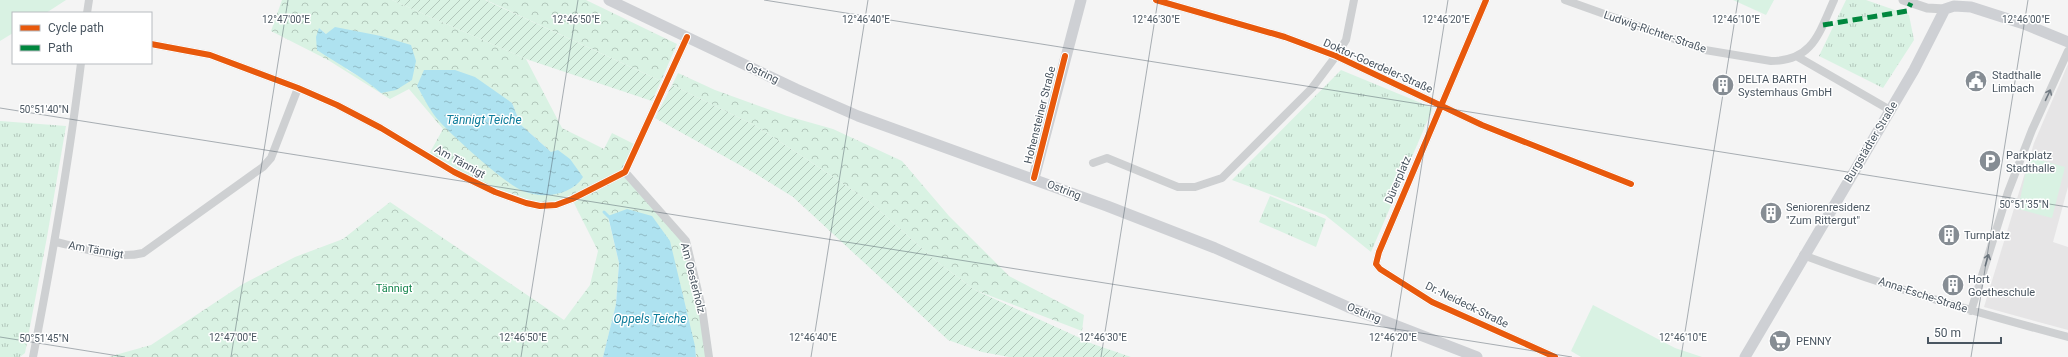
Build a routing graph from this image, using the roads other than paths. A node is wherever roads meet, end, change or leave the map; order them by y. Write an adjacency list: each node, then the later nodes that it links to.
1 (89, 0): 11 (street)
2 (609, 0): 12 (main road, Ostring)
3 (1081, 0): 24 (main road, Hohensteiner Straße)
4 (1156, 0): 16 (street, Doktor-Goerdeler-Straße)
5 (1354, 0): 16 (street)
6 (1486, 0): 20 (street, Dürerplatz)
7 (1565, 0): 17 (street, Ludwig-Richter-Straße)
8 (1834, 0): 17 (street)
9 (1903, 0): 10 (street)
10 (1945, 9): 13 (main road); 21 (main road, Burgstädter Straße)
11 (87, 12)
12 (687, 37): 23 (street); 24 (main road, Ostring)
13 (2068, 42)
14 (152, 44): 19 (street, Am Tännigt)
15 (2068, 51): 29 (street, one-way to 15)
16 (1336, 56): 20 (street, Doktor-Goerdeler-Straße); 22 (street)
17 (1798, 57): 21 (street)
18 (81, 64): 26 (street, Am Tännigt)
19 (298, 88): 23 (street, Am Tännigt); 26 (street, Am Tännigt)
20 (1441, 105): 25 (street, Doktor-Goerdeler-Straße); 28 (street, Dürerplatz)
21 (1890, 110): 27 (main road, Burgstädter Straße)
22 (1093, 163)
23 (625, 172): 32 (street, Am Oesterholz)
24 (1034, 178): 33 (main road, Ostring)
25 (1631, 184)
26 (56, 242): 31 (street, Am Tännigt)
27 (1803, 255): 29 (street, Anna-Esche-Straße); 35 (main road, Burgstädter Straße)
28 (1376, 264): 34 (street, Dr.-Neideck-Straße)
29 (1971, 311): 30 (street, Anna-Esche-Straße)
30 (2068, 337)
31 (33, 357)
32 (709, 357)
33 (1477, 357)
34 (1555, 357)
35 (1745, 357)

